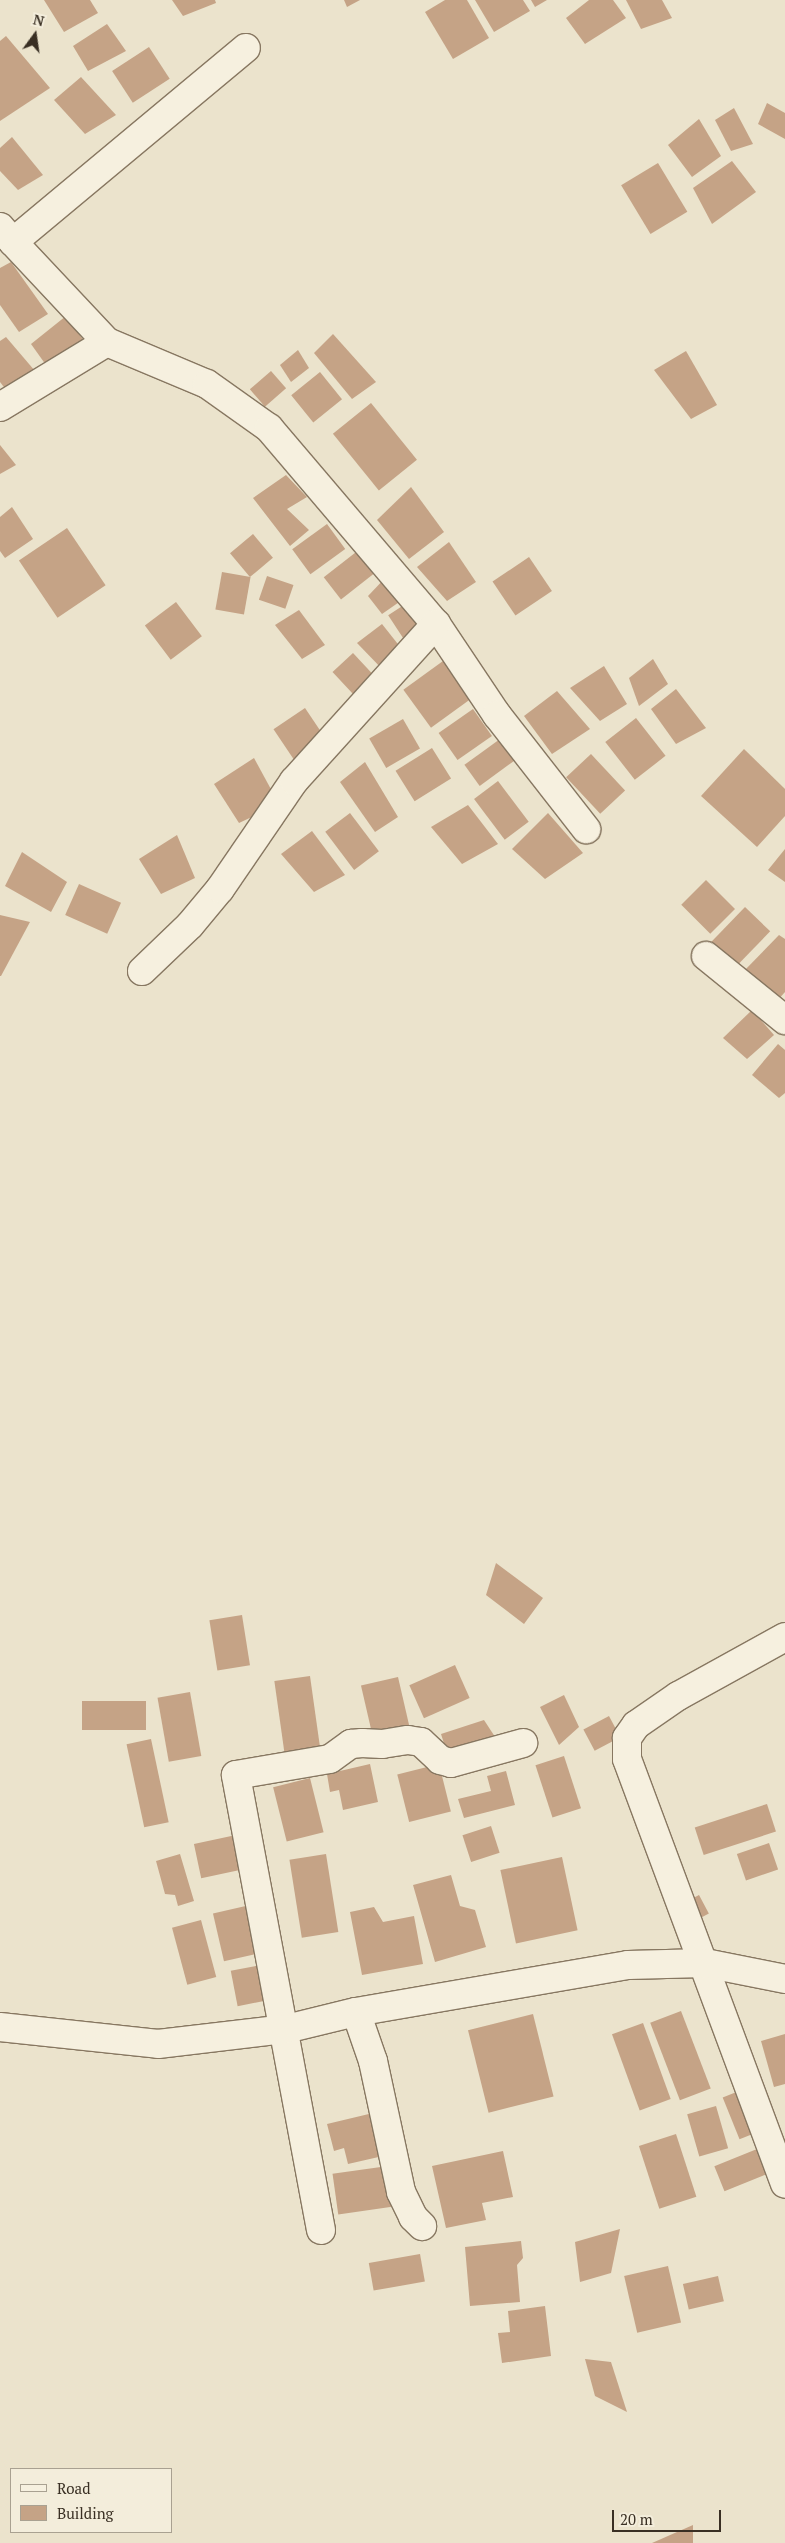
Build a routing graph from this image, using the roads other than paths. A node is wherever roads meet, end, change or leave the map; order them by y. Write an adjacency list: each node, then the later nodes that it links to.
1 (246, 48): 2 (street)
2 (6, 234): 3 (street)
3 (107, 342): 4 (street); 5 (street)
4 (0, 407)
5 (436, 624): 6 (street); 8 (street)
6 (586, 829)
7 (706, 956): 9 (street)
8 (142, 971)
9 (785, 1020)
10 (785, 1637): 12 (street)
11 (523, 1743): 16 (street)
12 (705, 1964): 13 (street); 14 (street); 17 (street)
13 (785, 1979)
14 (356, 2012): 16 (street); 18 (street)
15 (0, 2027): 16 (street)
16 (286, 2029): 19 (street)
17 (785, 2184)
18 (422, 2226)
19 (321, 2230)

